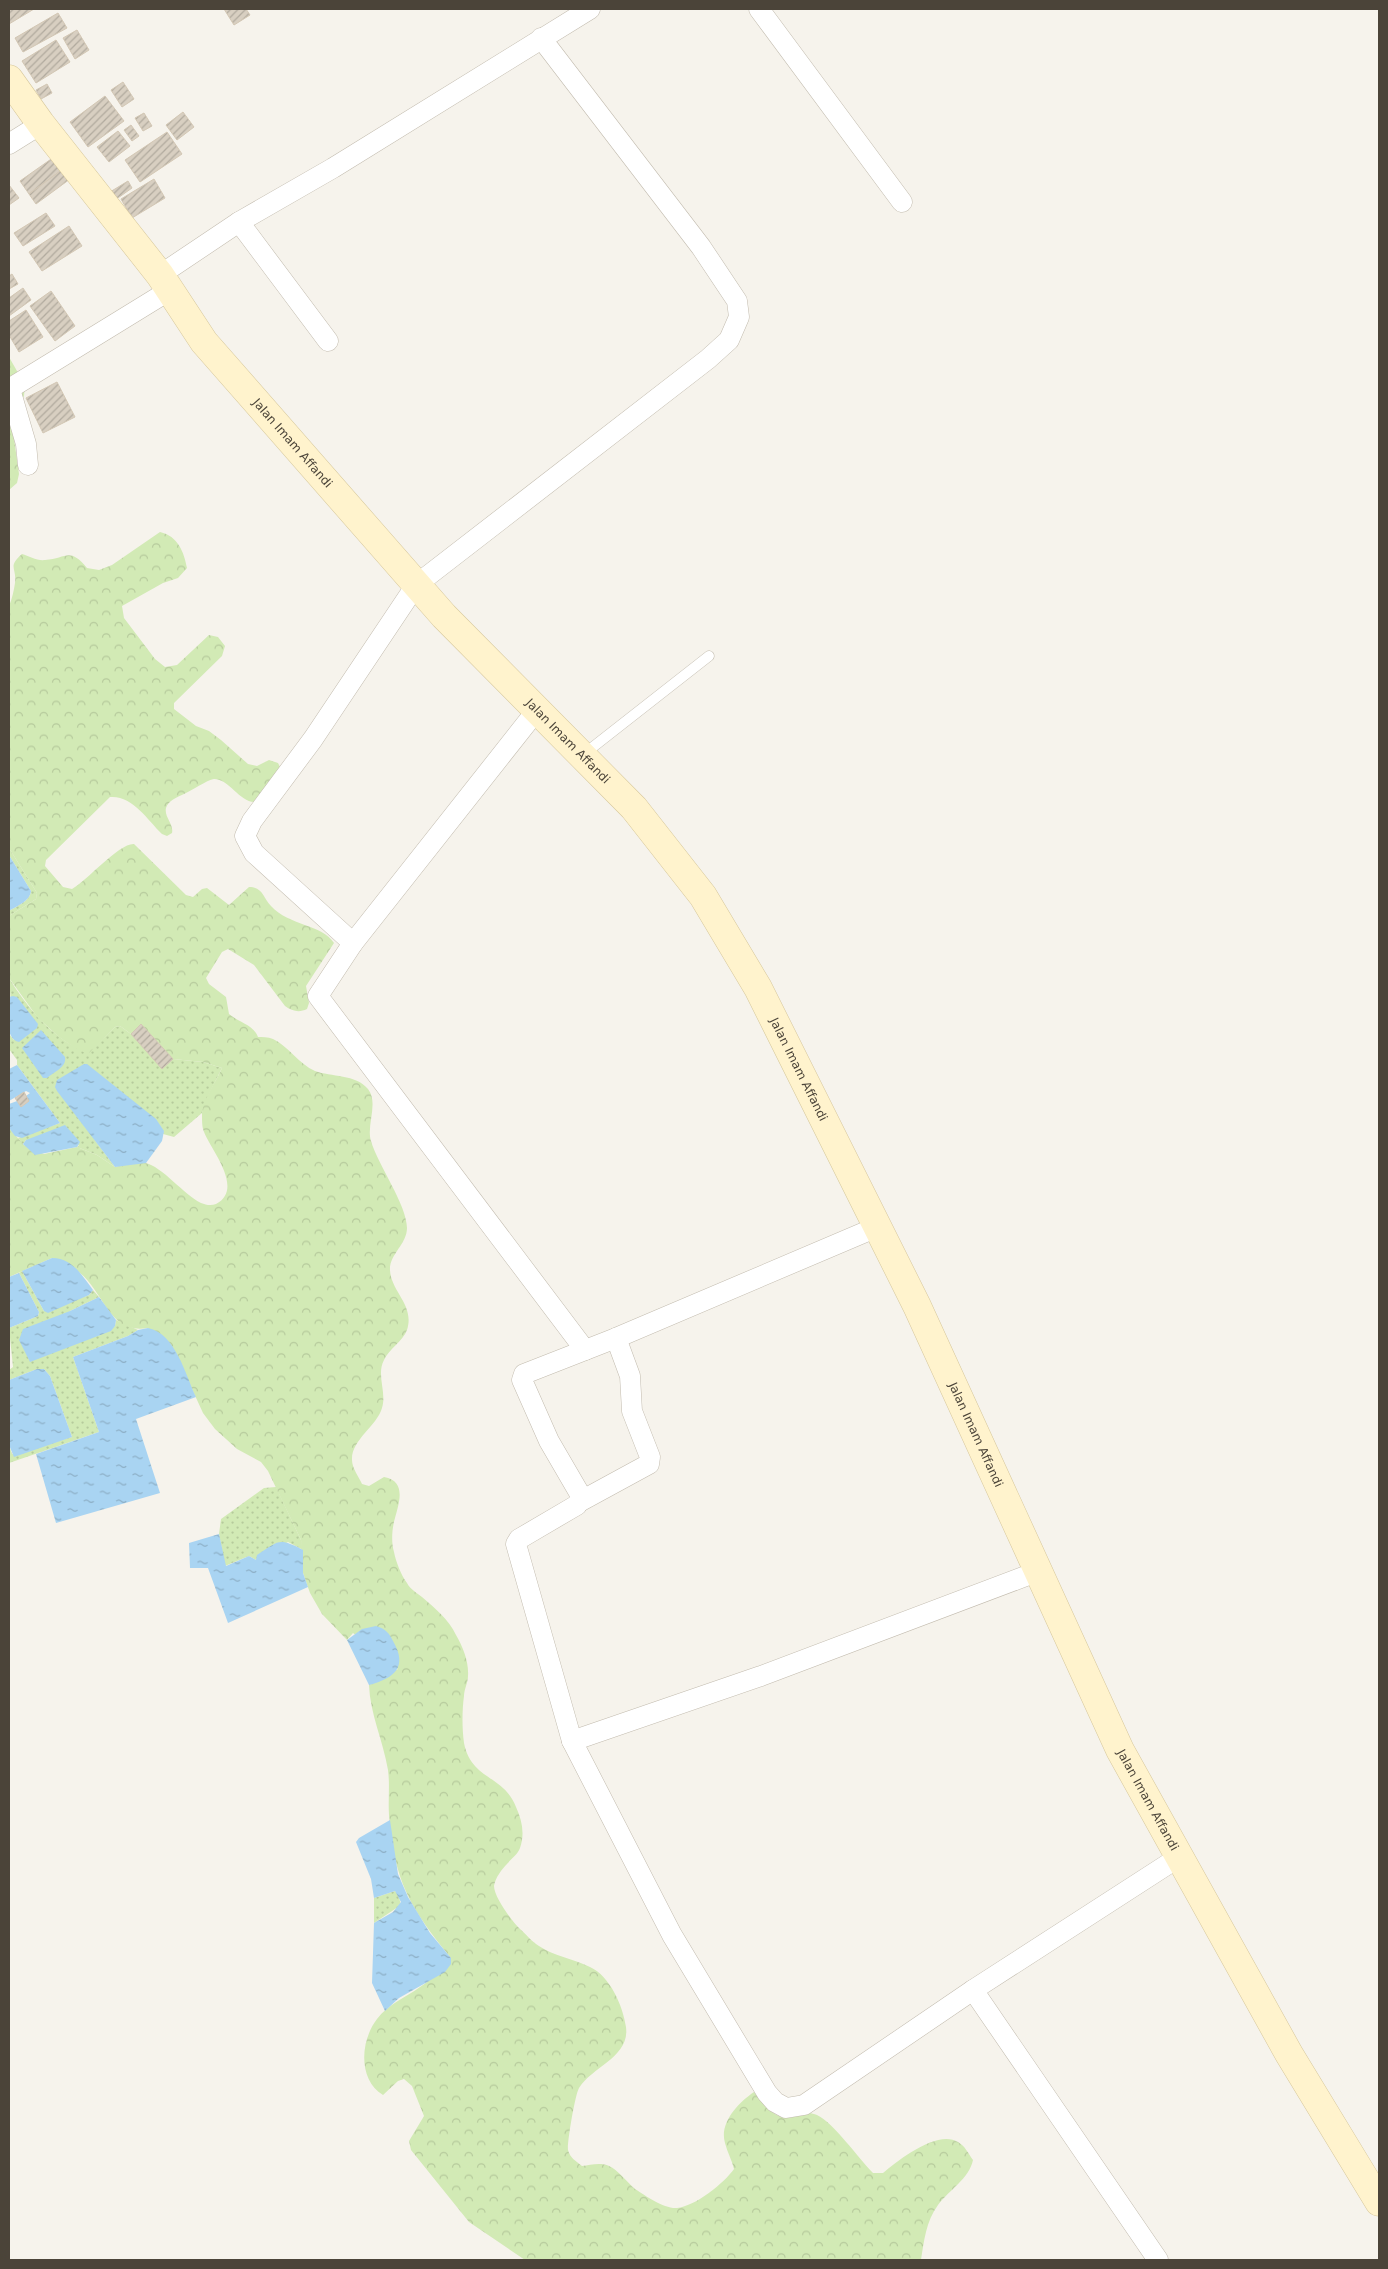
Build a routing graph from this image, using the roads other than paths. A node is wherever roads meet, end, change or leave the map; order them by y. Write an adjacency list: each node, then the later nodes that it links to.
1 (590, 9): 3 (street)
2 (758, 9): 7 (street)
3 (541, 38): 8 (street); 13 (street)
4 (9, 79): 5 (street, Jalan Imam Affandi)
5 (41, 124): 6 (street); 9 (street, Jalan Imam Affandi)
6 (9, 144)
7 (902, 202)
8 (238, 222): 9 (street); 10 (street)
9 (165, 282): 11 (street); 13 (street, Jalan Imam Affandi)
10 (328, 341)
11 (9, 389): 12 (street)
12 (28, 465)
13 (416, 586): 15 (street, Jalan Imam Affandi); 17 (street)
14 (709, 656): 16 (lane)
15 (537, 710): 16 (street, Jalan Imam Affandi); 17 (street)
16 (582, 756): 18 (street, Jalan Imam Affandi)
17 (353, 943): 20 (street)
18 (876, 1227): 19 (street); 22 (street, Jalan Imam Affandi)
19 (616, 1338): 20 (street); 21 (street)
20 (585, 1350): 21 (street)
21 (581, 1501): 23 (street)
22 (1039, 1570): 23 (street); 24 (street, Jalan Imam Affandi)
23 (572, 1741): 25 (street)
24 (1179, 1857): 25 (street); 26 (street, Jalan Imam Affandi)
25 (973, 1990): 27 (street)
26 (1379, 2202)
27 (1158, 2260)

